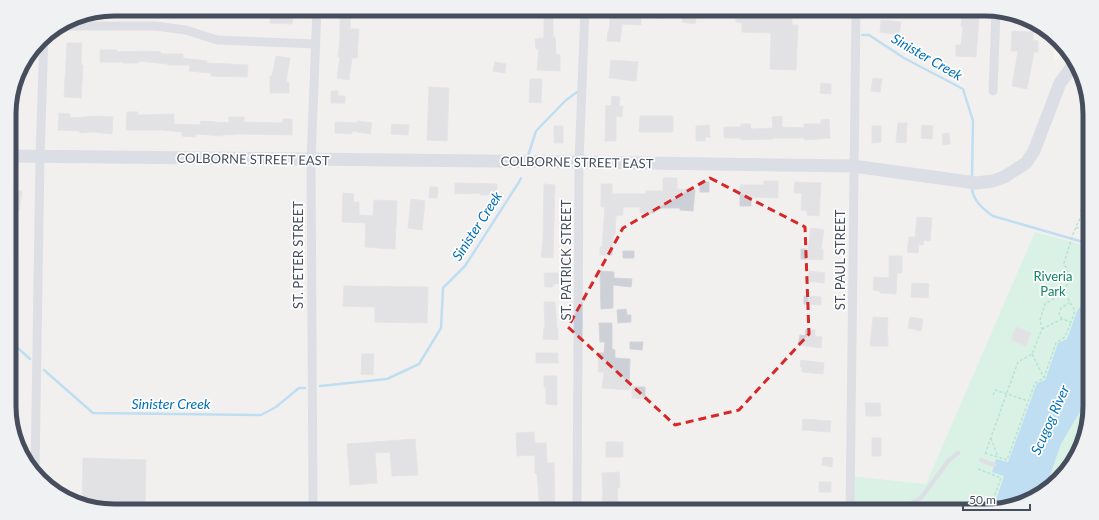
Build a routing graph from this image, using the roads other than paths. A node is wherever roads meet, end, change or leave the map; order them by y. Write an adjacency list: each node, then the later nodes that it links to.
1 (317, 16): 6 (street, ST. PETER STREET)
2 (585, 16): 13 (street, ST. PATRICK STREET)
3 (856, 16): 14 (street, ST. PAUL STREET)
4 (996, 17): 9 (street)
5 (70, 26): 6 (street)
6 (315, 44): 12 (street, ST. PETER STREET)
7 (44, 46): 11 (street)
8 (1071, 67): 14 (main road, COLBORNE STREET EAST)
9 (993, 91)
10 (16, 156): 11 (main road, COLBORNE STREET EAST)
11 (40, 157): 12 (main road, COLBORNE STREET EAST); 17 (street)
12 (310, 160): 13 (main road, COLBORNE STREET EAST); 19 (street, ST. PETER STREET)
13 (579, 162): 14 (main road, COLBORNE STREET EAST); 20 (street, ST. PATRICK STREET)
14 (853, 166): 21 (street, ST. PAUL STREET)
15 (958, 453): 22 (lane)
16 (982, 461): 18 (lane)
17 (35, 465)
18 (994, 465)
19 (313, 502)
20 (577, 504)
21 (851, 504)
22 (910, 504)

